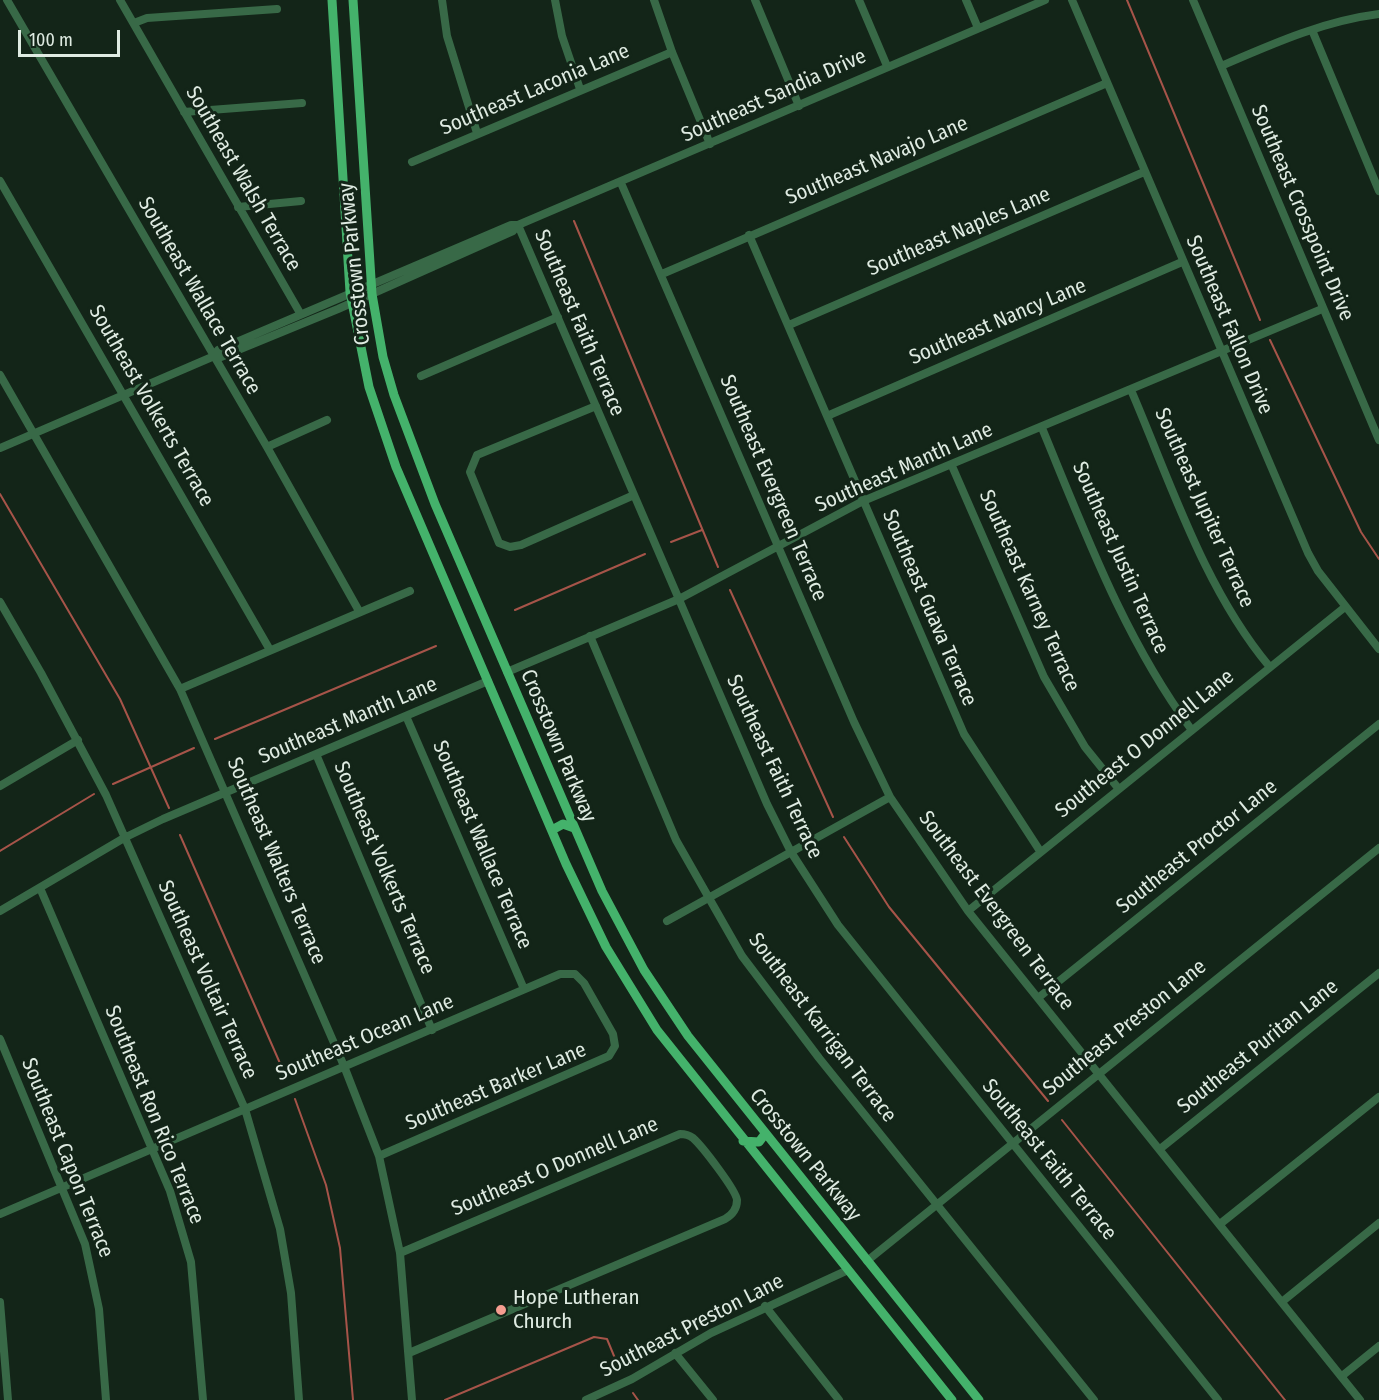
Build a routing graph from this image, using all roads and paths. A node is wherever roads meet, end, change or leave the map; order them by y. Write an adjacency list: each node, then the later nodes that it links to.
1 (7, 0): 49 (street, Southeast Wallace Terrace)
2 (120, 0): 16 (street, Southeast Walsh Terrace)
3 (332, 0): 41 (main road, Crosstown Parkway)
4 (352, 0): 40 (main road, Crosstown Parkway)
5 (442, 0): 27 (street)
6 (555, 0): 23 (street)
7 (654, 0): 19 (street)
8 (755, 0): 25 (street)
9 (858, 0): 20 (street)
10 (966, 0): 17 (street)
11 (1045, 0): 17 (street, Southeast Sandia Drive)
12 (1071, 0): 22 (street, Southeast Fallon Drive)
13 (1193, 0): 21 (street, Southeast Crosspoint Drive)
14 (277, 9): 16 (street)
15 (1379, 14): 18 (street)
16 (134, 23): 26 (street, Southeast Walsh Terrace)
17 (978, 28): 20 (street, Southeast Sandia Drive)
18 (1312, 30): 21 (street); 33 (street)
19 (672, 52): 23 (street, Southeast Laconia Lane); 28 (street)
20 (887, 66): 25 (street, Southeast Sandia Drive)
21 (1221, 66): 44 (street, Southeast Crosspoint Drive)
22 (1107, 83): 30 (street, Southeast Fallon Drive); 37 (street, Southeast Navajo Lane)
23 (580, 89): 27 (street, Southeast Laconia Lane)
24 (302, 103): 26 (street)
25 (799, 106): 28 (street, Southeast Sandia Drive)
26 (184, 112): 35 (street, Southeast Walsh Terrace)
27 (477, 133): 29 (street, Southeast Laconia Lane)
28 (710, 144): 32 (street, Southeast Sandia Drive)
29 (412, 162)
30 (1144, 172): 38 (street, Southeast Fallon Drive); 47 (street, Southeast Naples Lane)
31 (0, 181): 53 (street, Southeast Volkerts Terrace)
32 (621, 183): 36 (street, Southeast Sandia Drive); 39 (street, Southeast Evergreen Terrace)
33 (1379, 191)
34 (301, 201): 35 (street)
35 (238, 207): 45 (street, Southeast Walsh Terrace)
36 (518, 225): 40 (street, Southeast Sandia Drive); 42 (street, Southeast Sandia Drive); 46 (street, Southeast Faith Terrace)
37 (749, 235): 39 (street, Southeast Navajo Lane); 47 (street, Southeast Guava Terrace)
38 (1182, 262): 48 (street, Southeast Fallon Drive); 55 (street, Southeast Nancy Lane)
39 (662, 274): 65 (street, Southeast Evergreen Terrace)
40 (371, 283): 41 (street, Southeast Sandia Drive); 42 (main road, Crosstown Parkway)
41 (351, 292): 43 (main road, Crosstown Parkway); 45 (street, Southeast Sandia Drive)
42 (372, 294): 43 (street, Southeast Sandia Drive); 75 (main road, Crosstown Parkway)
43 (352, 303): 49 (street, Southeast Sandia Drive); 76 (main road, Crosstown Parkway)
44 (1322, 309): 48 (street, Southeast Manth Lane); 59 (street, Southeast Crosspoint Drive)
45 (300, 313): 49 (street, Southeast Sandia Drive)
46 (558, 317): 51 (street); 54 (street, Southeast Faith Terrace)
47 (789, 325): 55 (street, Southeast Guava Terrace)
48 (1221, 350): 52 (street, Southeast Manth Lane); 69 (street, Southeast Fallon Drive)
49 (212, 357): 53 (street, Southeast Sandia Drive); 60 (street, Southeast Wallace Terrace)
50 (0, 375): 58 (street, Southeast Walters Terrace)
51 (421, 376)
52 (1131, 390): 57 (street, Southeast Manth Lane); 74 (street, Southeast Jupiter Terrace)
53 (124, 394): 58 (street, Southeast Sandia Drive); 73 (street, Southeast Volkerts Terrace)
54 (596, 406): 63 (street, Southeast Faith Terrace); 63 (street)
55 (827, 416): 64 (street, Southeast Guava Terrace)
56 (327, 420): 60 (street)
57 (1042, 428): 62 (street, Southeast Manth Lane); 80 (street, Southeast Justin Terrace)
58 (33, 432): 61 (street, Southeast Sandia Drive); 77 (street, Southeast Walters Terrace)
59 (1379, 440)
60 (267, 447): 70 (street, Southeast Wallace Terrace)
61 (0, 448)
62 (952, 465): 64 (street, Southeast Manth Lane); 84 (street, Southeast Karney Terrace)
63 (634, 495): 67 (street, Southeast Faith Terrace)
64 (863, 501): 65 (street, Southeast Manth Lane); 91 (street, Southeast Guava Terrace)
65 (778, 546): 67 (street, Southeast Manth Lane); 86 (street, Southeast Evergreen Terrace)
66 (410, 591): 70 (street)
67 (679, 599): 71 (street, Southeast Manth Lane); 92 (street, Southeast Faith Terrace)
68 (0, 602): 81 (street, Southeast Voltair Terrace)
69 (1345, 607): 72 (street, Southeast Fallon Drive); 74 (street, Southeast O Donnell Lane)
70 (359, 611): 73 (street)
71 (590, 636): 75 (street, Southeast Manth Lane); 94 (street, Southeast Karrigan Terrace)
72 (1379, 649)
73 (270, 650): 77 (street)
74 (1269, 666): 80 (street, Southeast O Donnell Lane)
75 (507, 672): 87 (main road, Crosstown Parkway)
76 (488, 681): 78 (street, Southeast Manth Lane); 88 (main road, Crosstown Parkway)
77 (180, 689): 85 (street, Southeast Walters Terrace)
78 (406, 716): 82 (street, Southeast Manth Lane); 99 (street, Southeast Wallace Terrace)
79 (1379, 724): 100 (street, Southeast Proctor Lane)
80 (1191, 729): 84 (street, Southeast O Donnell Lane)
81 (78, 740): 83 (street); 89 (street, Southeast Voltair Terrace)
82 (316, 754): 85 (street, Southeast Manth Lane); 102 (street, Southeast Volkerts Terrace)
83 (0, 786)
84 (1118, 789): 91 (street, Southeast O Donnell Lane)
85 (227, 793): 89 (street, Southeast Manth Lane); 104 (street, Southeast Walters Terrace)
86 (890, 797): 92 (street); 95 (street, Southeast Evergreen Terrace)
87 (574, 828): 88 (main road); 108 (main road, Crosstown Parkway)
88 (552, 830): 109 (main road, Crosstown Parkway)
89 (124, 838): 93 (street, Southeast Manth Lane); 107 (street, Southeast Voltair Terrace)
90 (1379, 848): 105 (street, Southeast Preston Lane)
91 (1040, 851): 95 (street, Southeast O Donnell Lane)
92 (791, 852): 94 (street); 110 (street, Southeast Faith Terrace)
93 (40, 888): 96 (street, Southeast Manth Lane); 111 (street, Southeast Ron Rico Terrace)
94 (707, 898): 97 (street); 115 (street, Southeast Karrigan Terrace)
95 (968, 910): 100 (street, Southeast Evergreen Terrace)
96 (0, 911)
97 (667, 921)
98 (1379, 974): 112 (street, Southeast Puritan Lane)
99 (524, 989): 101 (street, Southeast Ocean Lane); 102 (street, Southeast Ocean Lane)
100 (1038, 998): 105 (street, Southeast Evergreen Terrace)
101 (598, 1008): 113 (street, Southeast Barker Lane)
102 (432, 1030): 104 (street, Southeast Ocean Lane)
103 (0, 1039): 114 (street, Southeast Capon Terrace)
104 (344, 1066): 107 (street, Southeast Ocean Lane); 113 (street, Southeast Walters Terrace)
105 (1099, 1072): 110 (street, Southeast Preston Lane); 112 (street, Southeast Evergreen Terrace)
106 (1379, 1097): 118 (street)
107 (245, 1109): 111 (street, Southeast Ocean Lane); 132 (street, Southeast Voltair Terrace)
108 (765, 1134): 109 (main road); 120 (main road, Crosstown Parkway)
109 (743, 1141): 121 (main road, Crosstown Parkway)
110 (1012, 1143): 115 (street, Southeast Preston Lane); 140 (street, Southeast Faith Terrace)
111 (152, 1149): 114 (street, Southeast Ocean Lane); 131 (street, Southeast Ron Rico Terrace)
112 (1160, 1149): 118 (street, Southeast Evergreen Terrace)
113 (379, 1156): 119 (street, Southeast Walters Terrace)
114 (64, 1187): 116 (street, Southeast Ocean Lane); 130 (street, Southeast Capon Terrace)
115 (936, 1204): 120 (street, Southeast Preston Lane); 139 (street, Southeast Karrigan Terrace)
116 (0, 1214)
117 (1379, 1223): 122 (street)
118 (1220, 1224): 122 (street, Southeast Evergreen Terrace)
119 (400, 1253): 126 (street, Southeast Walters Terrace); 126 (street, Southeast O Donnell Lane)
120 (867, 1261): 138 (main road, Crosstown Parkway)
121 (848, 1270): 124 (street, Southeast Preston Lane); 137 (main road, Crosstown Parkway)
122 (1283, 1301): 128 (street, Southeast Evergreen Terrace)
123 (0, 1302): 129 (street)
124 (765, 1306): 127 (street, Southeast Preston Lane); 136 (street)
125 (1379, 1346): 128 (street)
126 (408, 1353): 133 (street, Southeast Walters Terrace)
127 (675, 1353): 134 (street, Southeast Preston Lane); 135 (street)
128 (1342, 1376): 141 (street, Southeast Evergreen Terrace)
129 (8, 1400)
130 (106, 1400)
131 (203, 1400)
132 (299, 1400)
133 (412, 1400)
134 (586, 1400)
135 (713, 1400)
136 (839, 1400)
137 (952, 1400)
138 (979, 1400)
139 (1094, 1400)
140 (1218, 1400)
141 (1360, 1400)

